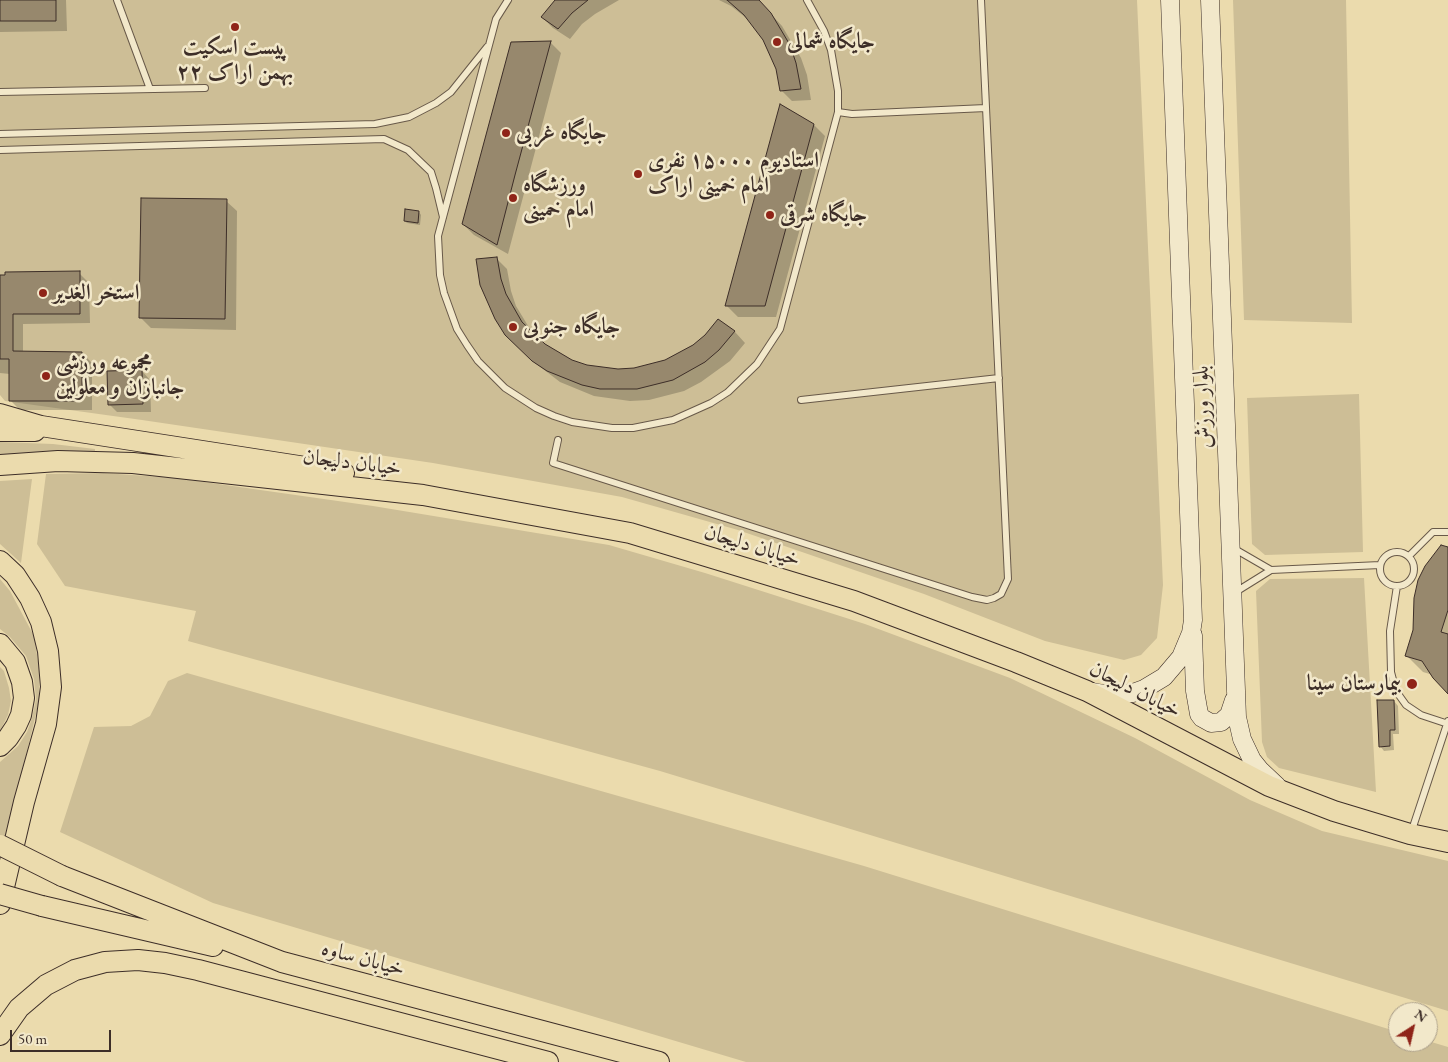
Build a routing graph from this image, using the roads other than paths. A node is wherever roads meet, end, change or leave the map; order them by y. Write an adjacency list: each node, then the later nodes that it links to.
1 (117, 0): 9 (lane)
2 (508, 0): 7 (lane)
3 (807, 0): 12 (lane)
4 (981, 0): 11 (lane)
5 (1170, 0): 32 (main road, بلوار ورزش)
6 (1210, 0): 25 (main road, بلوار ورزش)
7 (490, 44): 13 (lane); 15 (lane)
8 (206, 88): 9 (lane)
9 (150, 89): 10 (lane)
10 (0, 92)
11 (986, 108): 12 (lane); 16 (lane)
12 (838, 112): 15 (lane)
13 (0, 134)
14 (0, 150): 15 (lane)
15 (443, 218)
16 (999, 378): 17 (lane); 21 (lane)
17 (801, 400)
18 (0, 414): 20 (main road)
19 (0, 431): 20 (main road)
20 (72, 431): 23 (main road)
21 (558, 440)
22 (0, 465): 23 (main road, خیابان دلیجان)
23 (423, 495): 34 (main road, خیابان دلیجان)
24 (1448, 532): 26 (lane)
25 (1231, 546): 29 (lane); 31 (main road, بلوار ورزش)
26 (1409, 556): 28 (lane); 30 (lane)
27 (0, 561): 43 (main road)
28 (1380, 565): 29 (lane); 30 (lane)
29 (1271, 570): 31 (lane)
30 (1396, 586): 36 (lane)
31 (1233, 594): 35 (main road, بلوار ورزش)
32 (1193, 620): 34 (main road, بلوار ورزش); 35 (main road)
33 (0, 644): 37 (main road)
34 (1087, 691): 38 (main road, خیابان دلیجان)
35 (1236, 694): 38 (main road, بلوار ورزش)
36 (1448, 723): 39 (lane)
37 (0, 746)
38 (1288, 793): 39 (main road, خیابان دلیجان)
39 (1410, 834): 40 (main road, خیابان دلیجان)
40 (1448, 842)
41 (0, 845): 44 (main road, خیابان ساوه, bridge)
42 (0, 894): 44 (main road, bridge)
43 (0, 904)
44 (282, 962): 47 (main road, خیابان ساوه)
45 (0, 1034): 46 (main road)
46 (548, 1062)
47 (659, 1062)

